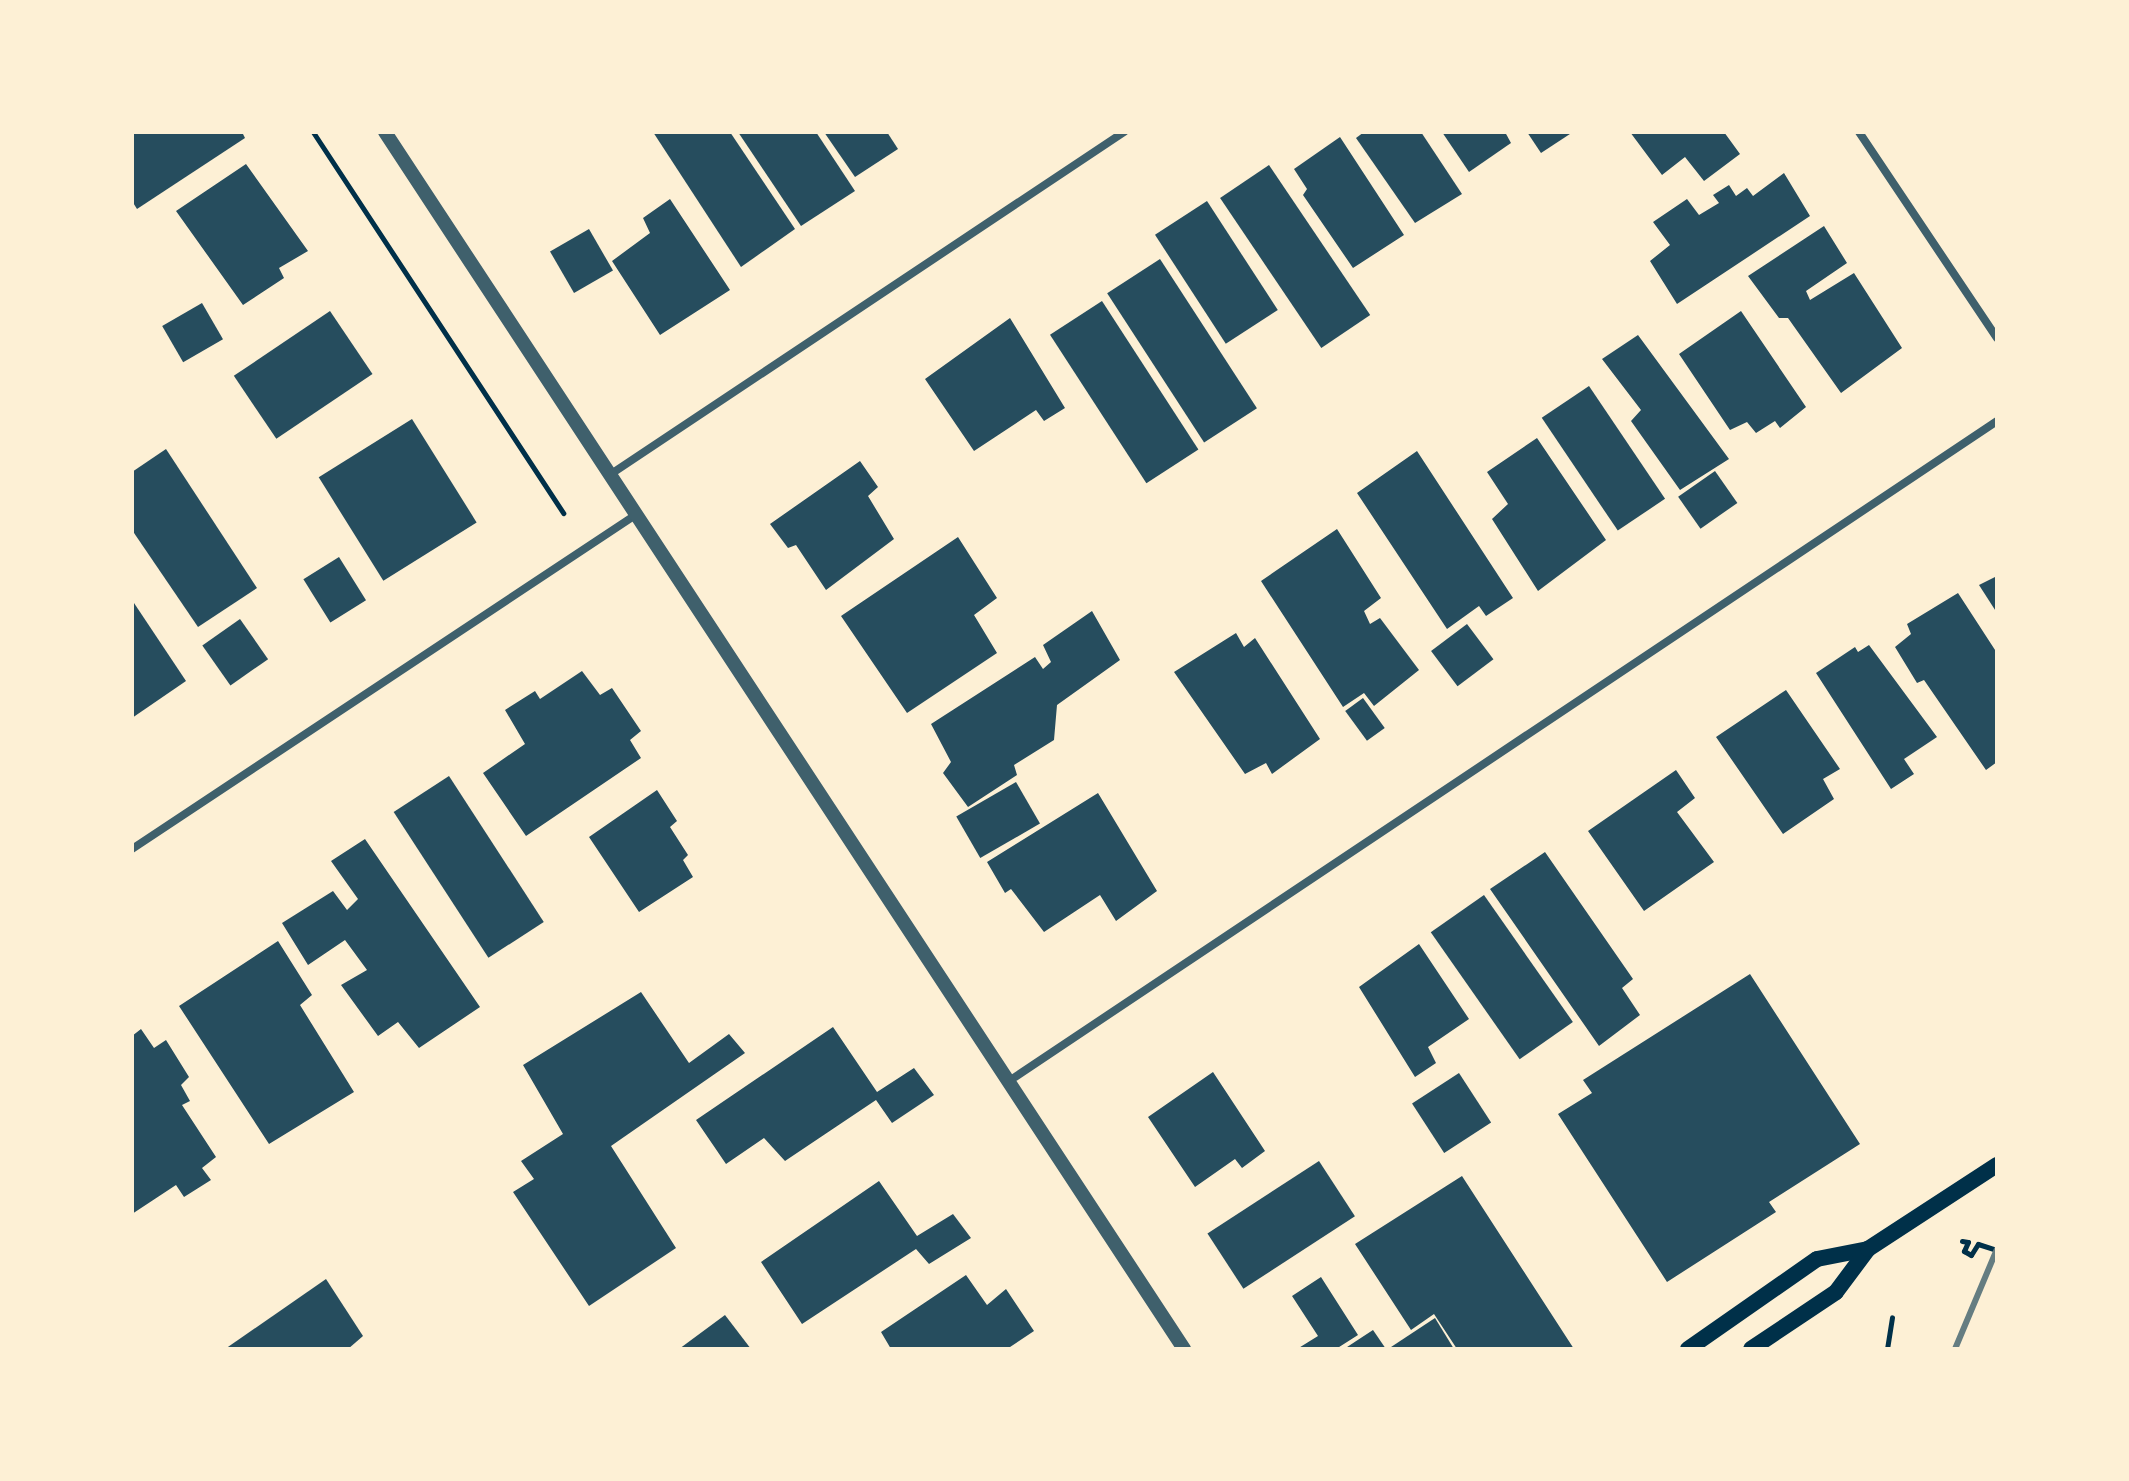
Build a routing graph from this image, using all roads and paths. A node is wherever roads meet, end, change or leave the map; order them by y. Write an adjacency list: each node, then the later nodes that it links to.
1 (313, 132): 8 (path)
2 (385, 132): 7 (street)
3 (1124, 132): 7 (street)
4 (1859, 132): 5 (street)
5 (1997, 338)
6 (1997, 421): 11 (street)
7 (611, 474): 9 (street)
8 (563, 513)
9 (638, 514): 10 (street); 11 (street)
10 (132, 849)
11 (1009, 1081): 17 (street)
12 (1997, 1165): 14 (main road)
13 (1962, 1241): 15 (path)
14 (1868, 1249): 18 (main road); 19 (main road)
15 (1997, 1250)
16 (1892, 1317): 20 (path)
17 (1184, 1349)
18 (1688, 1349)
19 (1751, 1349)
20 (1887, 1349)

